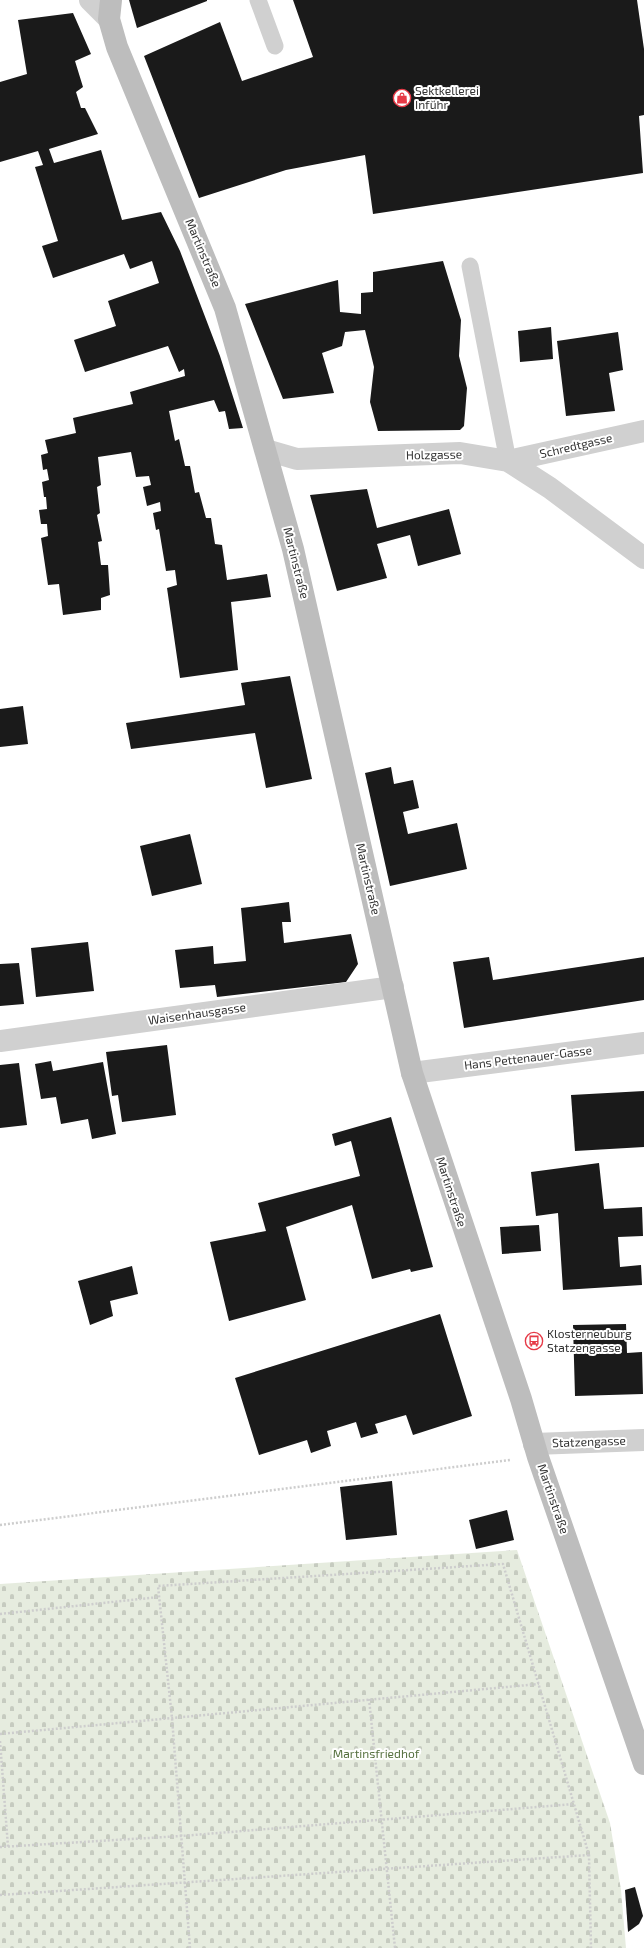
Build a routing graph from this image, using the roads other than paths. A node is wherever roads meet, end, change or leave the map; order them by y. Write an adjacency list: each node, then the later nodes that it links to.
1 (90, 0): 3 (street, Martinstraße)
2 (258, 0): 4 (lane)
3 (110, 9): 7 (main road, Martinstraße)
4 (275, 46)
5 (470, 266): 8 (lane)
6 (644, 431): 8 (street, Schredtgasse)
7 (266, 450): 8 (street, Holzgasse); 10 (main road, Martinstraße)
8 (508, 461): 9 (street, Holzgasse)
9 (644, 558)
10 (393, 987): 11 (street, Waisenhausgasse); 13 (main road, Martinstraße)
11 (0, 1041)
12 (644, 1043): 13 (street, Hans Pettenauer-Gasse)
13 (412, 1073): 15 (main road, Martinstraße)
14 (644, 1440): 15 (street, Statzengasse)
15 (536, 1451): 16 (main road, Martinstraße)
16 (644, 1764)

